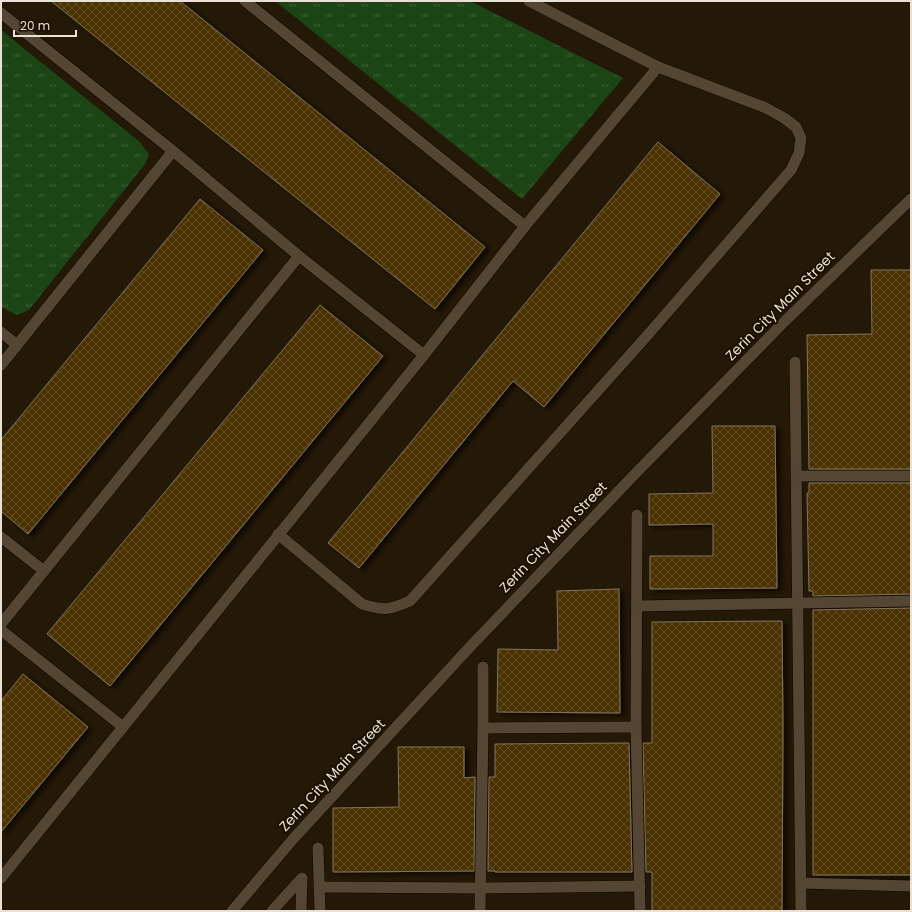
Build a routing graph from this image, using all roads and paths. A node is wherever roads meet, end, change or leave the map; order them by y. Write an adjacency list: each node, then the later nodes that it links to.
1 (245, 1): 7 (street)
2 (529, 1): 4 (street)
3 (1, 13): 5 (street)
4 (658, 67): 7 (street); 17 (street)
5 (173, 151): 8 (street); 10 (street)
6 (911, 199): 36 (street, Zerin City Main Street)
7 (525, 226): 11 (street)
8 (299, 256): 11 (street); 19 (street)
9 (1, 332): 10 (street)
10 (17, 345): 13 (street)
11 (424, 355): 17 (street)
12 (795, 362): 14 (street)
13 (1, 365)
14 (797, 476): 15 (street); 21 (street)
15 (911, 476)
16 (637, 515): 22 (street)
17 (278, 534): 26 (street)
18 (1, 537): 19 (street)
19 (44, 572): 23 (street)
20 (911, 601): 21 (street)
21 (798, 603): 22 (street); 31 (street)
22 (637, 606): 27 (street)
23 (1, 624)
24 (1, 630): 26 (street)
25 (483, 667): 28 (street)
26 (123, 727): 30 (street)
27 (636, 727): 28 (street); 32 (street)
28 (483, 728): 35 (street)
29 (318, 848): 34 (street)
30 (1, 878)
31 (801, 883): 33 (street); 42 (street)
32 (640, 886): 35 (street); 41 (street)
33 (911, 886)
34 (319, 887): 35 (street); 39 (street)
35 (480, 888): 40 (street)
36 (232, 911)
37 (272, 911): 38 (street)
38 (301, 911)
39 (320, 911)
40 (480, 911)
41 (640, 911)
42 (801, 911)

